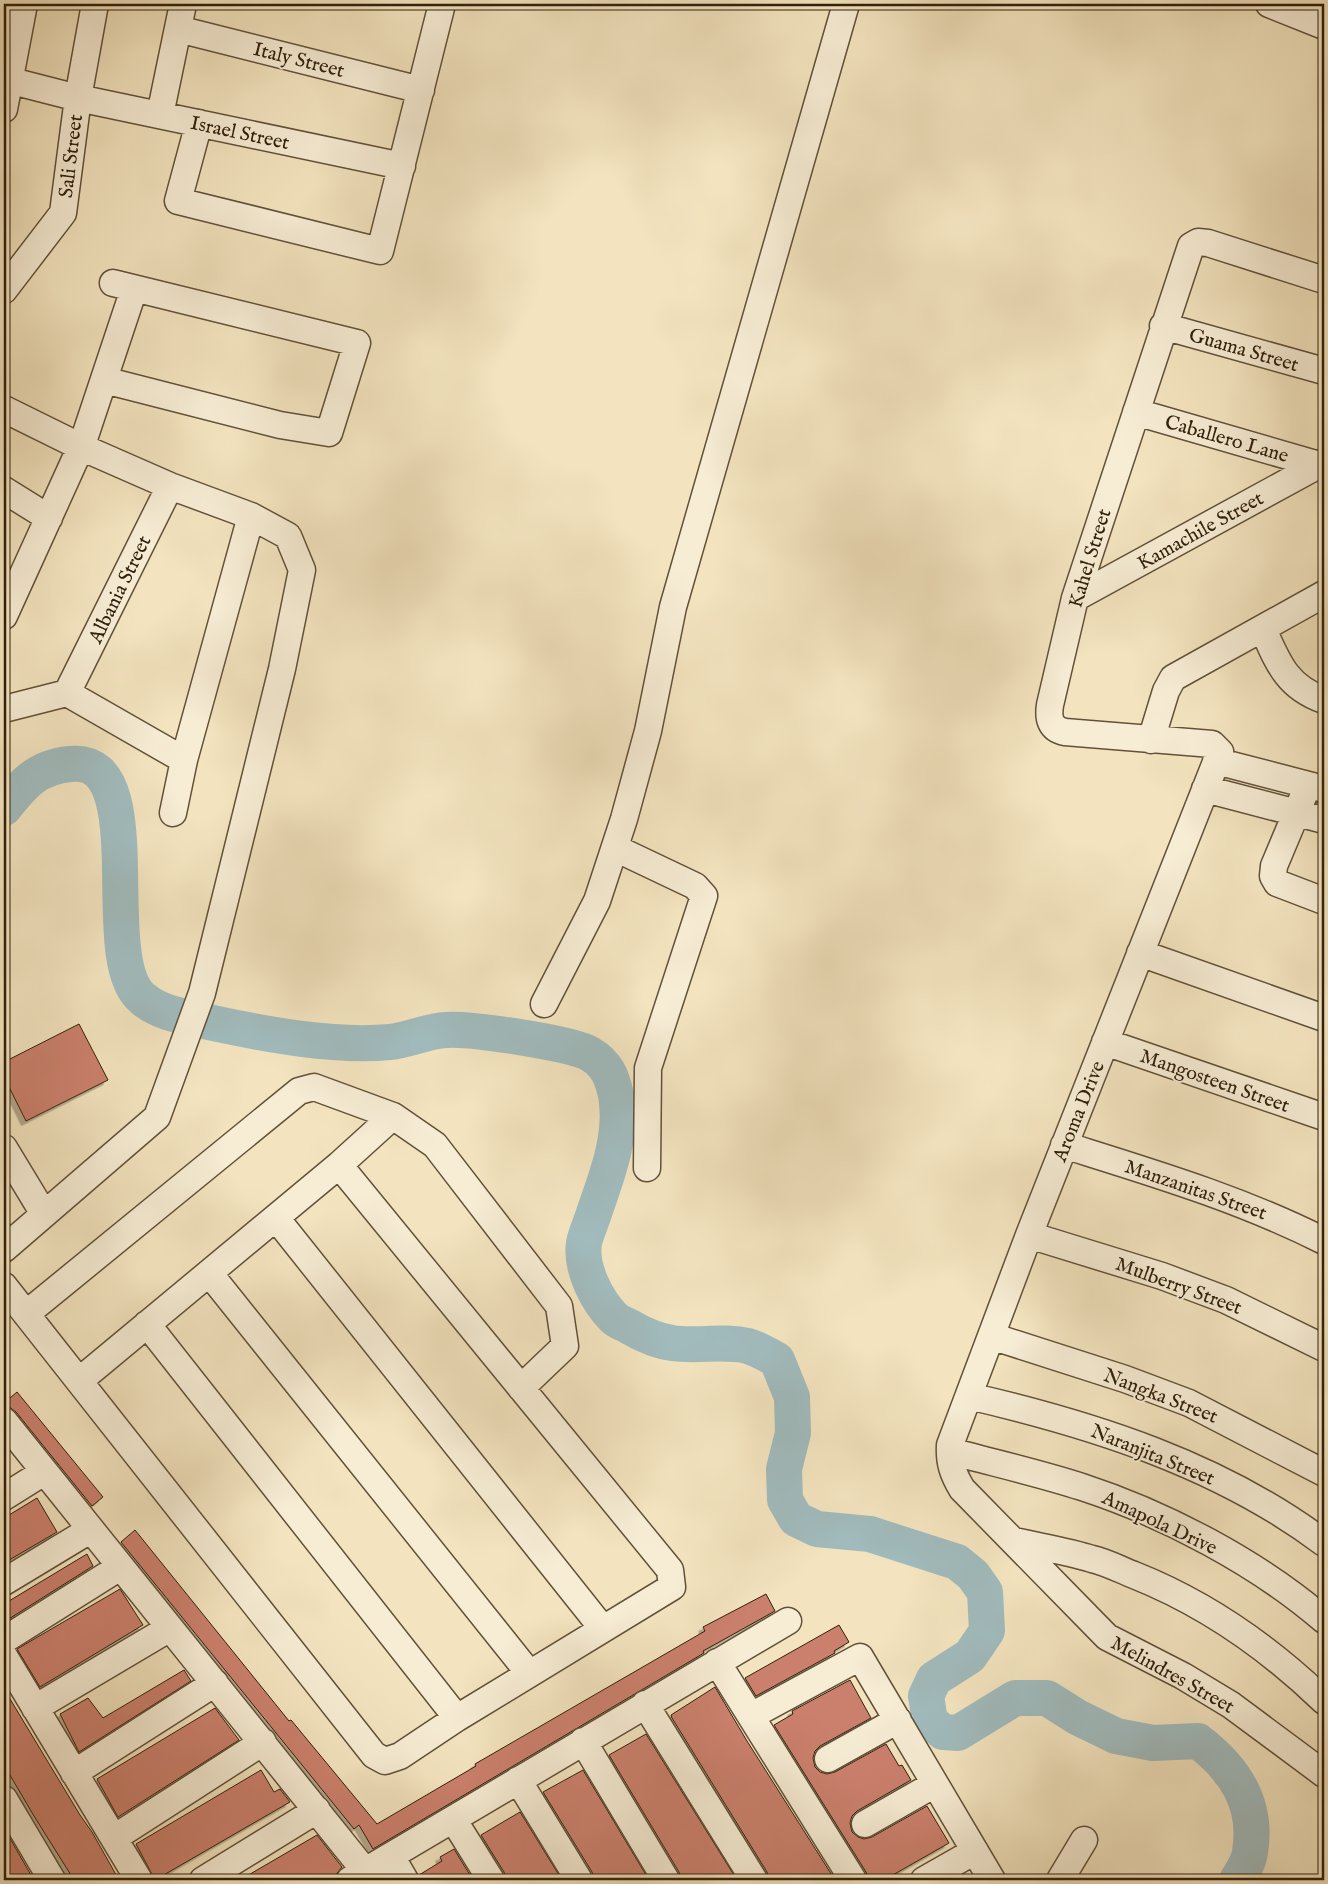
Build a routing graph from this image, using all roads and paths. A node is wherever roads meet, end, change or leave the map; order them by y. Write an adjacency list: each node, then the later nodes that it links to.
1 (24, 4): 8 (street)
2 (95, 4): 10 (street, Sali Street)
3 (440, 4): 9 (street)
4 (846, 4): 43 (street)
5 (1268, 4): 7 (street)
6 (181, 16): 9 (street, Italy Street); 12 (street)
7 (1324, 26)
8 (7, 80): 10 (street, Israel Street); 11 (street)
9 (421, 90): 14 (street)
10 (78, 98): 12 (street, Israel Street); 16 (street, Sali Street)
11 (4, 109)
12 (160, 115): 13 (street, Israel Street)
13 (198, 123): 14 (street, Israel Street); 14 (street)
14 (402, 166)
15 (1323, 273): 17 (street, Kahel Street)
16 (4, 290)
17 (1164, 326): 18 (street, Guama Street); 21 (street, Kahel Street)
18 (1324, 371)
19 (104, 380): 19 (street); 22 (street)
20 (4, 409): 22 (street)
21 (1136, 412): 23 (street, Caballero Lane); 29 (street, Kahel Street)
22 (81, 447): 24 (street); 27 (street)
23 (1321, 463): 29 (street, Kamachile Street)
24 (170, 486): 26 (street); 32 (street, Albania Street)
25 (4, 491): 27 (street)
26 (251, 516): 37 (street); 55 (street)
27 (49, 518): 30 (street)
28 (1324, 594): 31 (street)
29 (1075, 598): 35 (street, Kahel Street)
30 (4, 616)
31 (1262, 629): 33 (street); 35 (street)
32 (68, 693): 34 (street); 37 (street)
33 (1324, 700)
34 (4, 709)
35 (1151, 740): 36 (street, Kahel Street)
36 (1218, 756): 38 (street, Kahel Street); 39 (street, Aroma Drive)
37 (184, 760): 41 (street)
38 (1316, 787): 40 (street)
39 (1205, 789): 40 (street); 45 (street, Aroma Drive)
40 (1296, 812): 42 (street); 44 (street)
41 (173, 813)
42 (1324, 820)
43 (615, 848): 46 (street); 54 (street)
44 (1324, 901)
45 (1140, 953): 47 (street); 48 (street, Aroma Drive)
46 (544, 1004)
47 (1324, 1018)
48 (1105, 1042): 50 (street, Mangosteen Street); 51 (street, Aroma Drive)
49 (393, 1116): 53 (street); 62 (street); 67 (street)
50 (1324, 1117)
51 (1064, 1145): 57 (street, Aroma Drive); 58 (street, Manzanitas Street)
52 (4, 1148): 55 (street)
53 (339, 1165): 56 (street); 67 (street)
54 (647, 1168)
55 (44, 1214): 59 (street)
56 (276, 1218): 60 (street); 82 (street)
57 (1029, 1235): 64 (street, Aroma Drive); 65 (street, Mulberry Street)
58 (1324, 1241)
59 (4, 1249)
60 (209, 1273): 63 (street); 86 (street)
61 (4, 1286): 62 (street)
62 (26, 1314): 66 (street)
63 (147, 1324): 66 (street); 92 (street)
64 (991, 1336): 68 (street, Aroma Drive); 72 (street, Nangka Street)
65 (1324, 1348)
66 (79, 1380): 92 (street)
67 (521, 1388): 82 (street)
68 (969, 1396): 70 (street, Aroma Drive); 76 (street, Naranjita Street)
69 (4, 1421): 71 (street)
70 (951, 1462): 75 (street, Melindres Street); 79 (street, Amapola Drive)
71 (44, 1472): 73 (street); 74 (street)
72 (1324, 1472)
73 (4, 1497)
74 (90, 1530): 77 (street); 78 (street)
75 (1014, 1541): 88 (street); 98 (street, Melindres Street)
76 (1324, 1543)
77 (120, 1567): 81 (street); 83 (street)
78 (4, 1582)
79 (1324, 1620)
80 (788, 1622): 85 (street)
81 (170, 1628): 87 (street); 90 (street)
82 (603, 1629): 86 (street)
83 (4, 1640)
84 (4, 1656): 90 (street)
85 (718, 1662): 89 (street); 91 (street)
86 (529, 1674): 92 (street)
87 (215, 1683): 95 (street); 97 (street)
88 (1324, 1701)
89 (646, 1704): 94 (street); 117 (street)
90 (35, 1708): 97 (street)
91 (751, 1716): 93 (street); 118 (street)
92 (456, 1718)
93 (898, 1720): 96 (street); 100 (street)
94 (583, 1741): 99 (street); 116 (street)
95 (263, 1742): 102 (street); 105 (street)
96 (828, 1759)
97 (74, 1773): 105 (street)
98 (1324, 1774)
99 (518, 1780): 103 (street); 115 (street)
100 (935, 1784): 104 (street); 107 (street)
101 (4, 1799): 110 (street)
102 (317, 1810): 109 (street); 112 (street)
103 (453, 1819): 108 (street); 114 (street)
104 (865, 1824)
105 (114, 1838): 111 (street)
106 (1084, 1840): 121 (street)
107 (975, 1851): 119 (street); 120 (street)
108 (391, 1856): 109 (street); 113 (street)
109 (358, 1876)
110 (52, 1880)
111 (138, 1880)
112 (203, 1880)
113 (405, 1880)
114 (490, 1880)
115 (580, 1880)
116 (666, 1880)
117 (754, 1880)
118 (853, 1880)
119 (924, 1880)
120 (992, 1880)
121 (1060, 1880)

